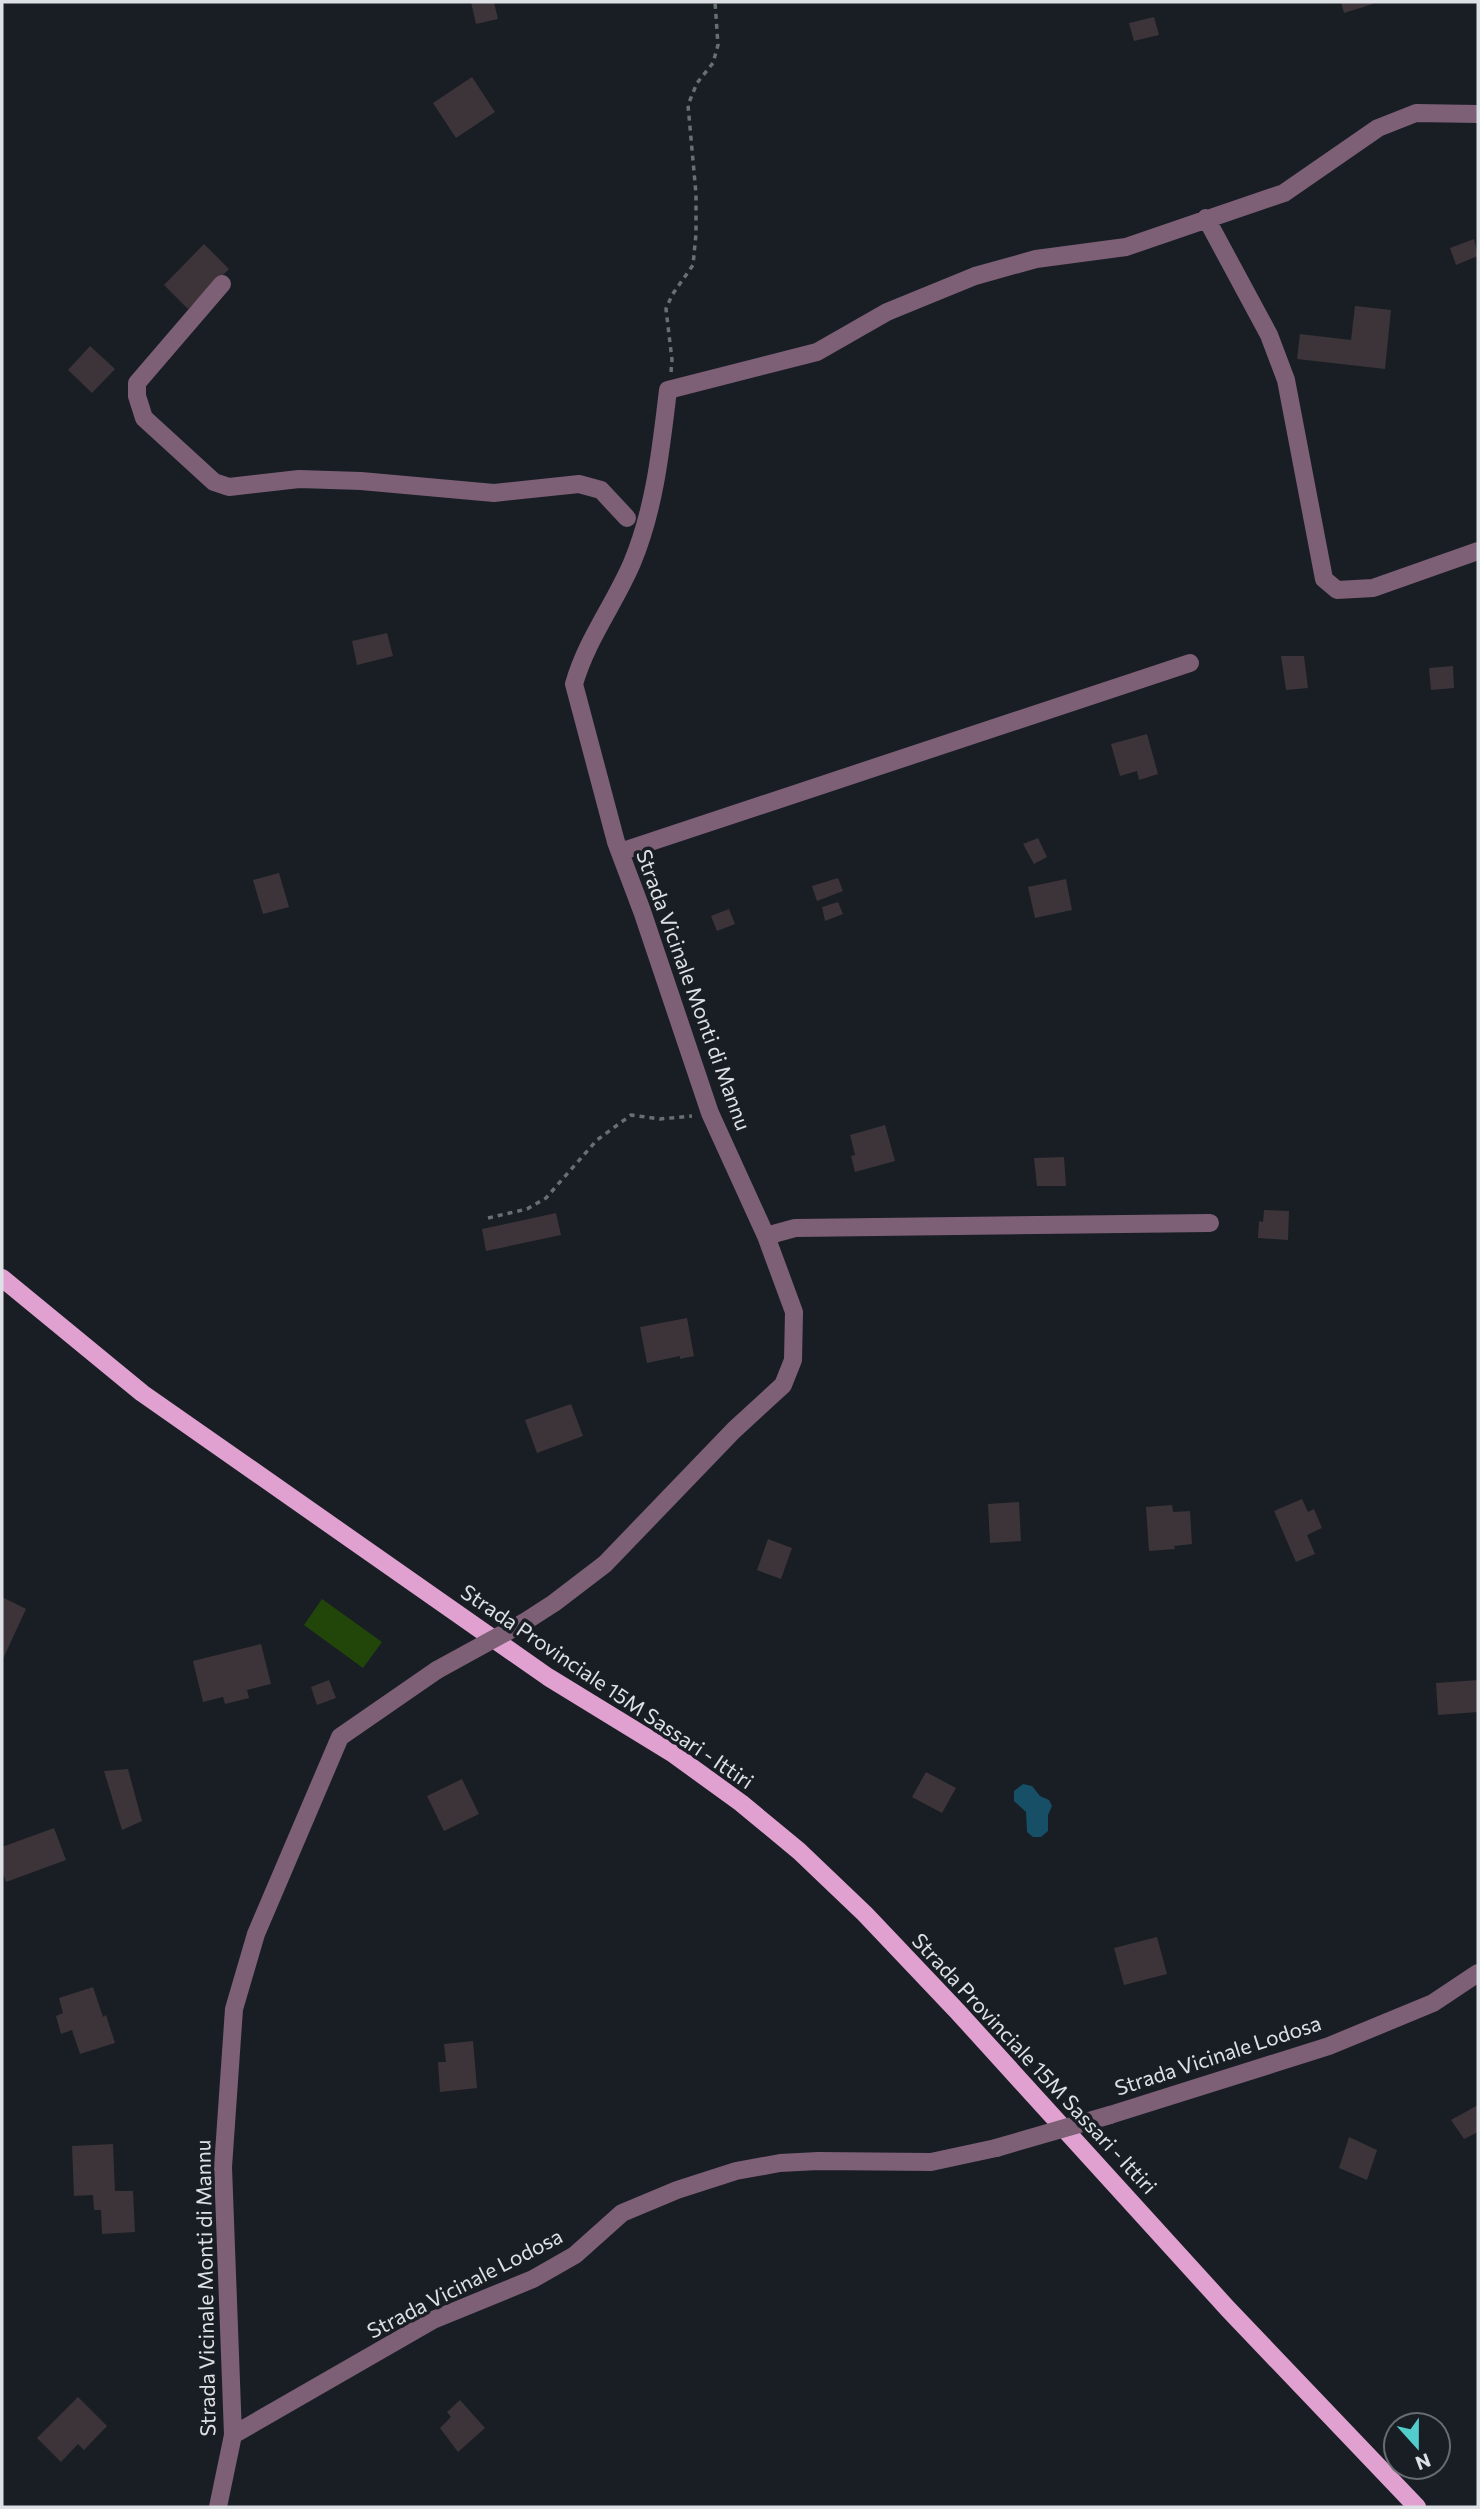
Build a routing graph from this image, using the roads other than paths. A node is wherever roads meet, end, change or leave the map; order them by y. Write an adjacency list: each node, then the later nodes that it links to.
1 (1478, 114): 2 (street)
2 (1206, 218): 5 (street); 7 (street, Strada Vicinale Monti di Mannu)
3 (222, 284): 4 (street)
4 (627, 518)
5 (1478, 551)
6 (1190, 663): 7 (street)
7 (620, 852): 9 (street, Strada Vicinale Monti di Mannu)
8 (1210, 1223): 9 (street)
9 (766, 1236): 12 (street, Strada Vicinale Monti di Mannu, bridge)
10 (2, 1278): 14 (main road, Strada Provinciale 15M Sassari - Ittiri)
11 (1478, 1973): 12 (street, Strada Vicinale Lodosa, bridge)
12 (233, 2435): 13 (street, Strada Vicinale Monti di Mannu)
13 (218, 2507)
14 (1417, 2507)

